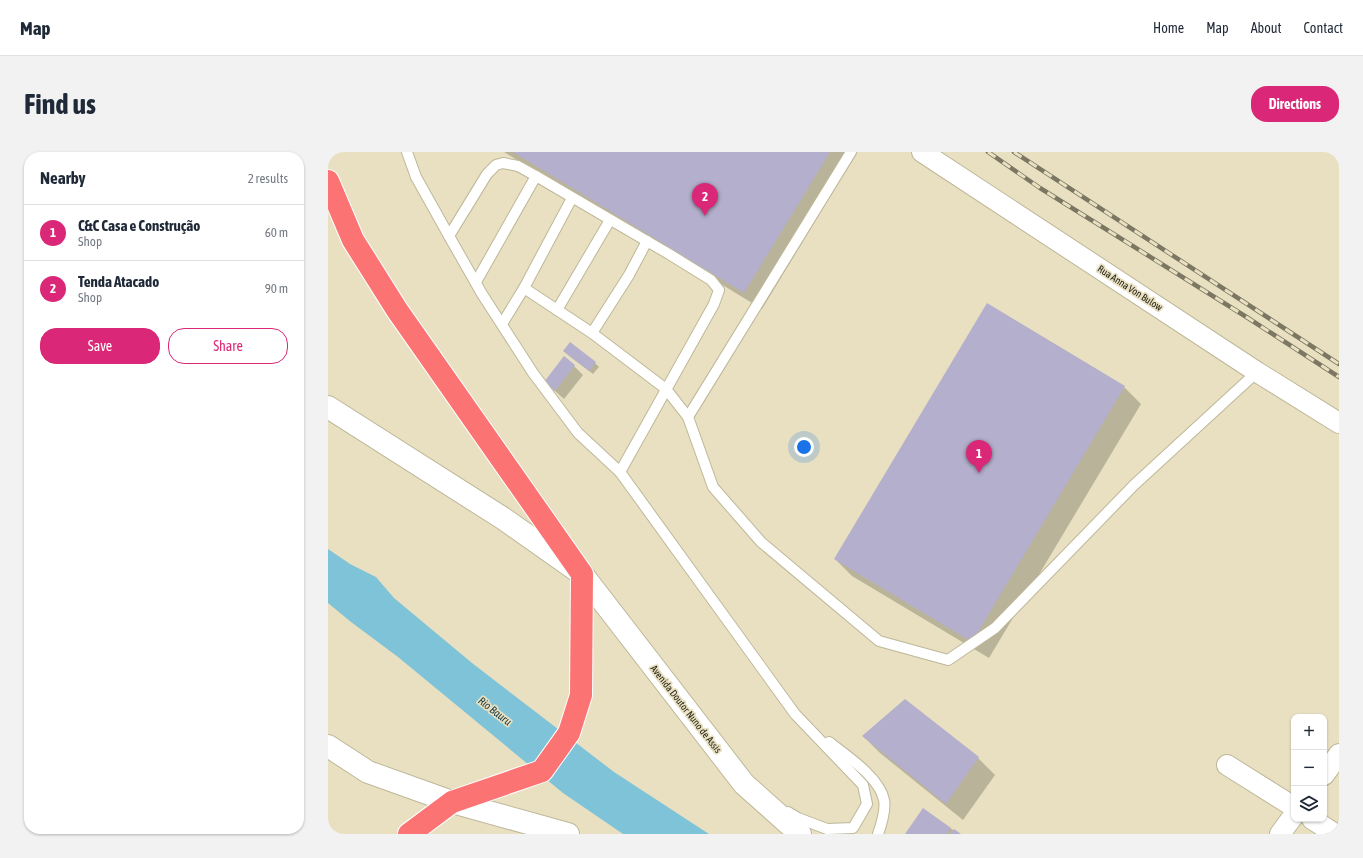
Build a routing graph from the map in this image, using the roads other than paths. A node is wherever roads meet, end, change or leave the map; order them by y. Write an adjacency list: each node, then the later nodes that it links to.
1 (407, 152): 8 (lane)
2 (852, 152): 18 (lane)
3 (922, 152): 15 (street, Rua Anna Von Bulow)
4 (536, 176): 6 (lane); 8 (lane); 10 (lane)
5 (328, 181): 21 (highway)
6 (572, 198): 7 (lane); 11 (lane)
7 (610, 220): 9 (lane); 12 (lane)
8 (449, 236): 10 (lane)
9 (647, 241): 14 (lane); 16 (lane)
10 (476, 282): 13 (lane)
11 (524, 288): 12 (lane); 13 (lane)
12 (556, 310): 14 (lane)
13 (502, 324): 20 (lane)
14 (592, 333): 16 (lane)
15 (1257, 372): 18 (lane); 19 (street, Rua Anna Von Bulow)
16 (666, 389): 18 (lane); 20 (lane)
17 (328, 406): 21 (main road, Avenida Doutor Nuno de Assis)
18 (688, 417)
19 (1339, 423)
20 (620, 472): 22 (lane)
21 (582, 574): 27 (main road, Avenida Doutor Nuno de Assis); 28 (highway)
22 (795, 714): 27 (lane); 35 (lane)
23 (328, 746): 28 (main road)
24 (1339, 754): 26 (street)
25 (1227, 764): 29 (street)
26 (1327, 771)
27 (744, 784): 34 (main road, Avenida Doutor Nuno de Assis)
28 (452, 802): 32 (highway); 33 (main road)
29 (1291, 805)
30 (1291, 819): 36 (street)
31 (1317, 822): 37 (street)
32 (409, 834)
33 (568, 834)
34 (800, 834)
35 (878, 834)
36 (1280, 834)
37 (1336, 834)

